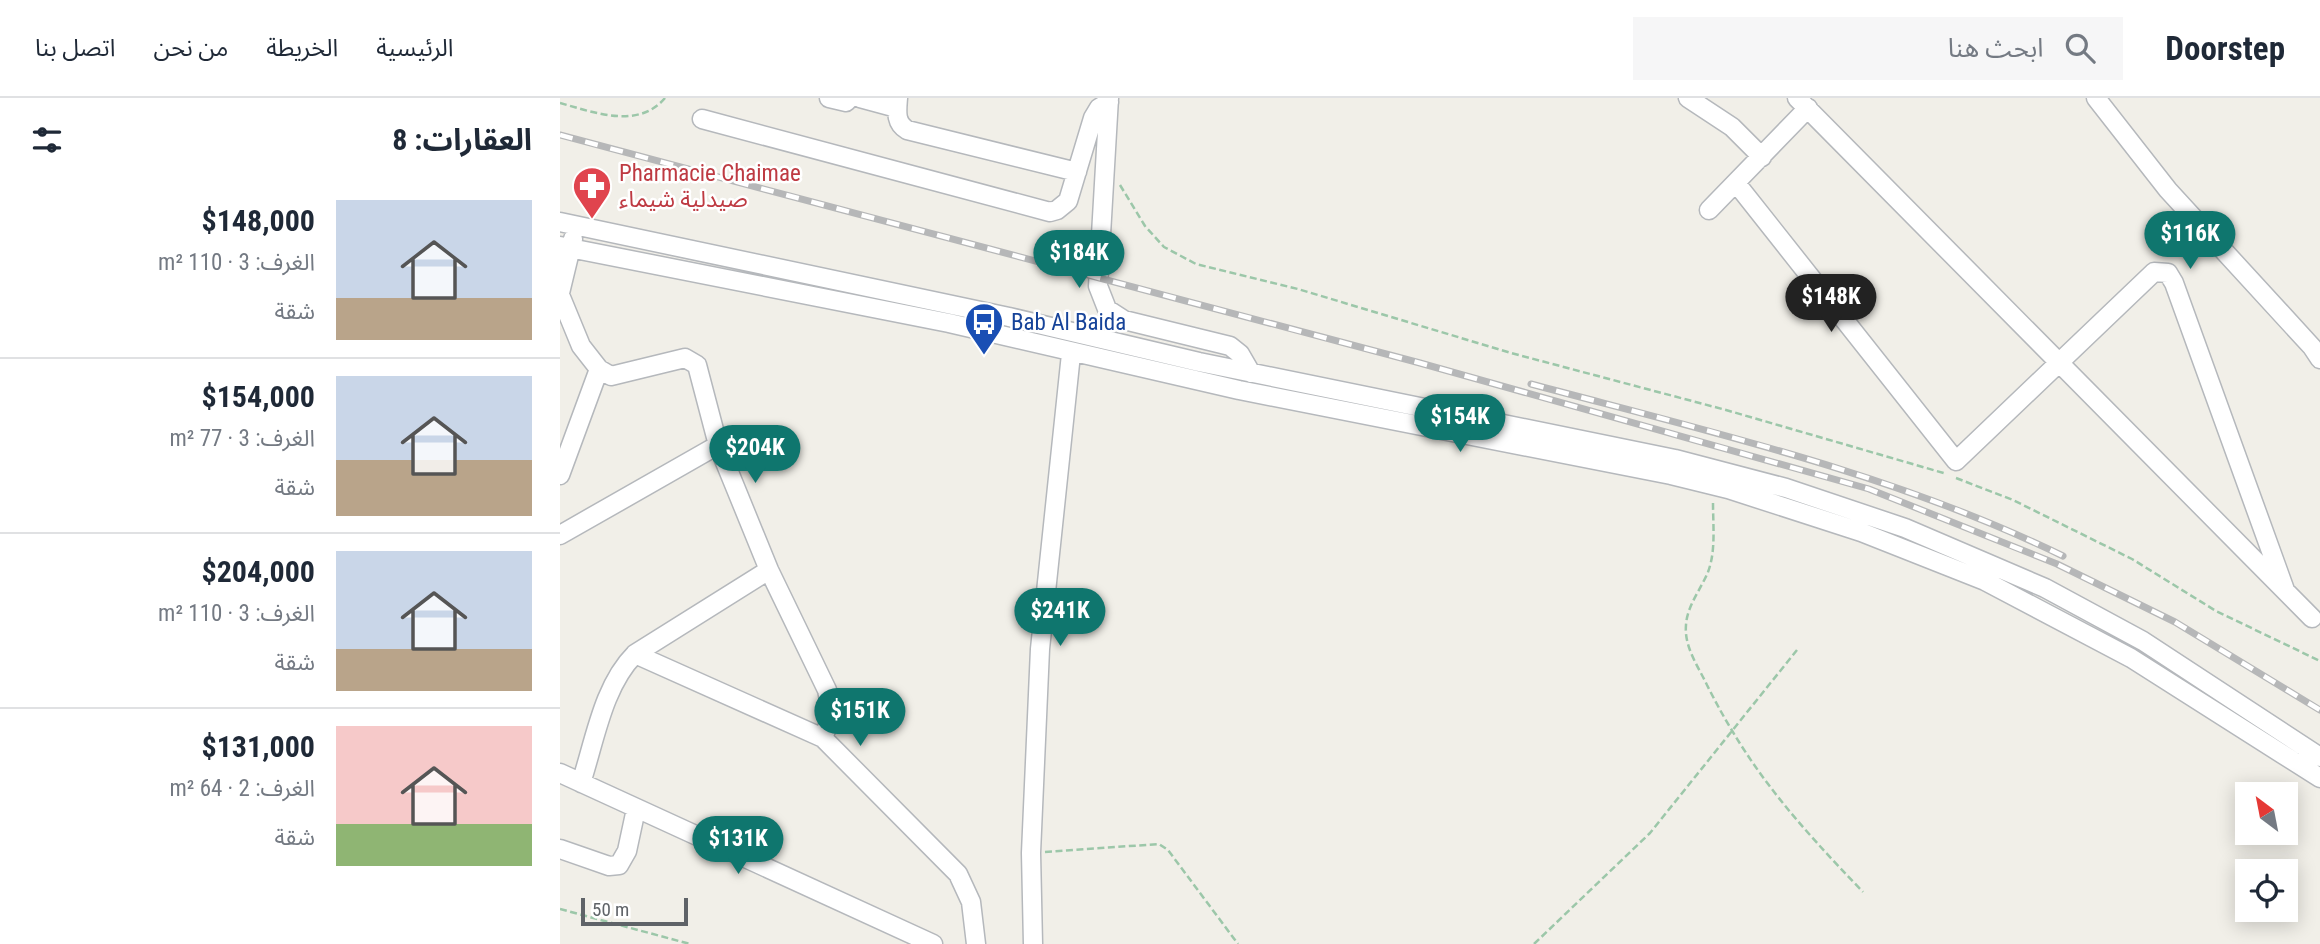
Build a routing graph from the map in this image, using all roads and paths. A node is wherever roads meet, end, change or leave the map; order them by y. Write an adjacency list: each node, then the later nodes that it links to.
1 (665, 98): 8 (path)
2 (829, 98): 3 (street)
3 (850, 98)
4 (860, 98): 9 (street)
5 (1688, 98): 12 (street)
6 (2096, 98): 21 (street)
7 (1109, 100): 13 (street); 24 (street)
8 (560, 103)
9 (898, 103): 13 (street)
10 (1802, 103): 12 (street); 22 (street)
11 (702, 119): 13 (street)
12 (1762, 157): 15 (street)
13 (1077, 172)
14 (1118, 177): 34 (path)
15 (1736, 183): 16 (street); 22 (street)
16 (1709, 210)
17 (568, 224): 18 (street); 24 (street)
18 (566, 247): 19 (street); 20 (street)
19 (560, 294): 23 (street)
20 (1071, 354): 27 (street); 43 (street)
21 (2320, 359)
22 (2057, 361): 30 (street); 30 (street)
23 (599, 369): 25 (street); 26 (street)
24 (1251, 373): 37 (street)
25 (718, 446): 28 (street); 29 (street)
26 (560, 474)
27 (1713, 486): 35 (path); 39 (street)
28 (560, 535)
29 (769, 570): 33 (street); 36 (street)
30 (2285, 590): 31 (street)
31 (2312, 618)
32 (1797, 650): 35 (path)
33 (635, 654): 36 (street); 40 (street)
34 (2320, 661)
35 (1730, 731): 44 (path); 51 (path)
36 (823, 738): 48 (street)
37 (2320, 757)
38 (560, 774): 40 (street)
39 (2320, 778)
40 (582, 783): 41 (street)
41 (636, 809): 42 (street); 47 (street)
42 (560, 849)
43 (1031, 853): 49 (street); 50 (path)
44 (1863, 892)
45 (560, 909): 46 (path)
46 (690, 944)
47 (933, 944)
48 (976, 944)
49 (1033, 944)
50 (1238, 944)
51 (1534, 944)

